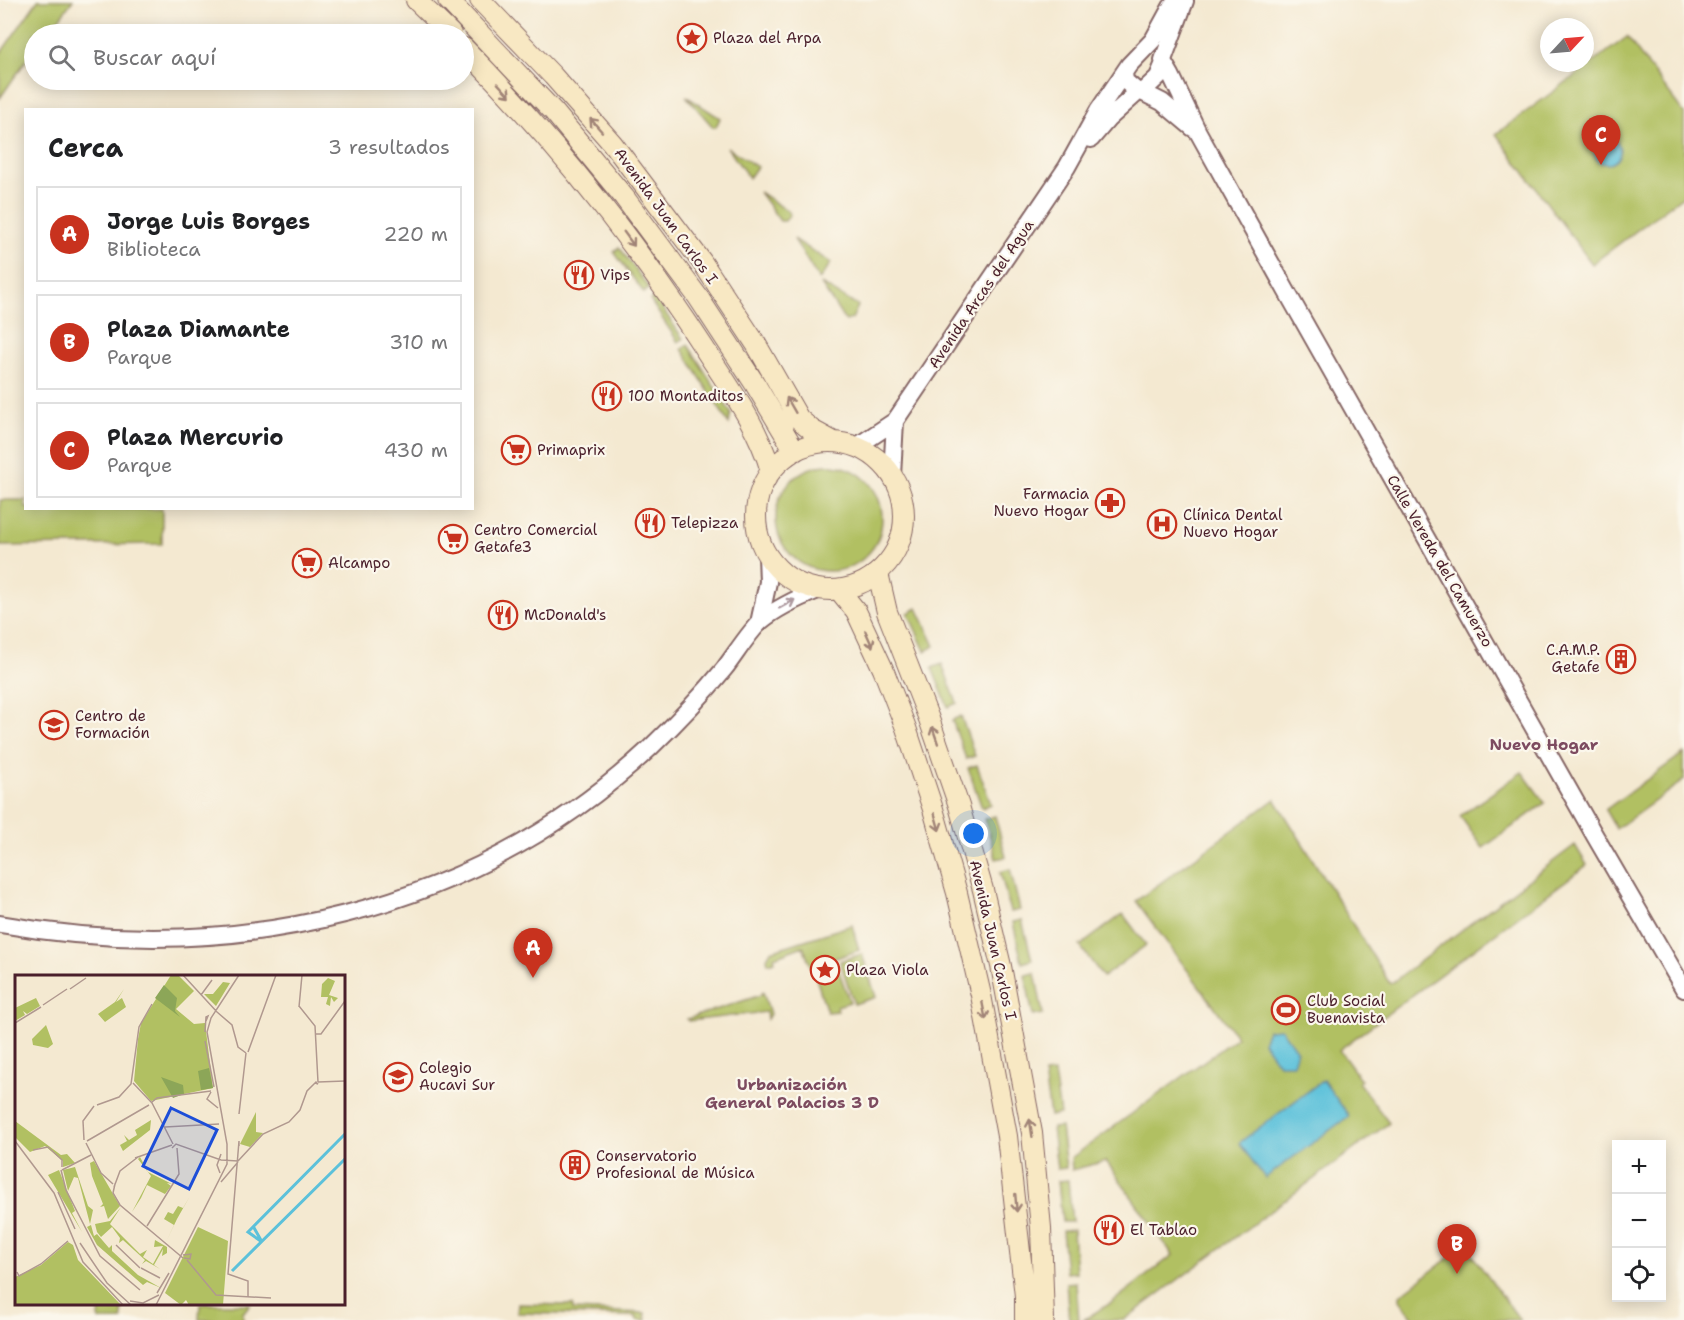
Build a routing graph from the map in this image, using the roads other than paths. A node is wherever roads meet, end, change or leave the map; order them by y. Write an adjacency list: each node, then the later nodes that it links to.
1 (416, 0): 6 (main road)
2 (448, 0): 7 (main road, Avenida Juan Carlos I)
3 (480, 0): 17 (main road, Avenida Juan Carlos I, one-way to 3)
4 (1178, 0): 9 (street)
5 (1185, 0): 11 (street)
6 (441, 24)
7 (471, 24)
8 (474, 27): 19 (main road, Avenida Juan Carlos I)
9 (1146, 49): 11 (street); 12 (street)
10 (474, 59): 20 (main road, one-way to 20)
11 (1163, 62): 13 (street); 14 (street, Calle Vereda del Camuerzo)
12 (1124, 74): 13 (street); 15 (street, Avenida Arcas del Agua)
13 (1140, 92): 14 (street, Calle Vereda del Camuerzo); 15 (street, Avenida Arcas del Agua)
14 (1198, 132): 28 (street, Calle Vereda del Camuerzo)
15 (1066, 167): 16 (street, Avenida Arcas del Agua)
16 (895, 421): 18 (street, Avenida Arcas del Agua); 21 (street)
17 (834, 442): 18 (main road); 19 (main road)
18 (856, 447): 21 (main road)
19 (795, 450): 20 (main road)
20 (771, 471): 22 (main road)
21 (892, 476): 23 (main road)
22 (767, 555): 24 (main road); 26 (street)
23 (878, 573): 25 (main road); 29 (main road, Avenida Juan Carlos I, one-way to 23)
24 (818, 590): 25 (main road); 26 (street, one-way to 24)
25 (839, 590): 30 (main road, Avenida Juan Carlos I, one-way to 30)
26 (759, 623): 27 (street)
27 (0, 924)
28 (1684, 989)
29 (1041, 1228): 33 (main road, Avenida Juan Carlos I); 34 (main road)
30 (1025, 1296): 31 (main road); 32 (main road, Avenida Juan Carlos I)
31 (1020, 1320)
32 (1025, 1320)
33 (1044, 1320)
34 (1056, 1320)

